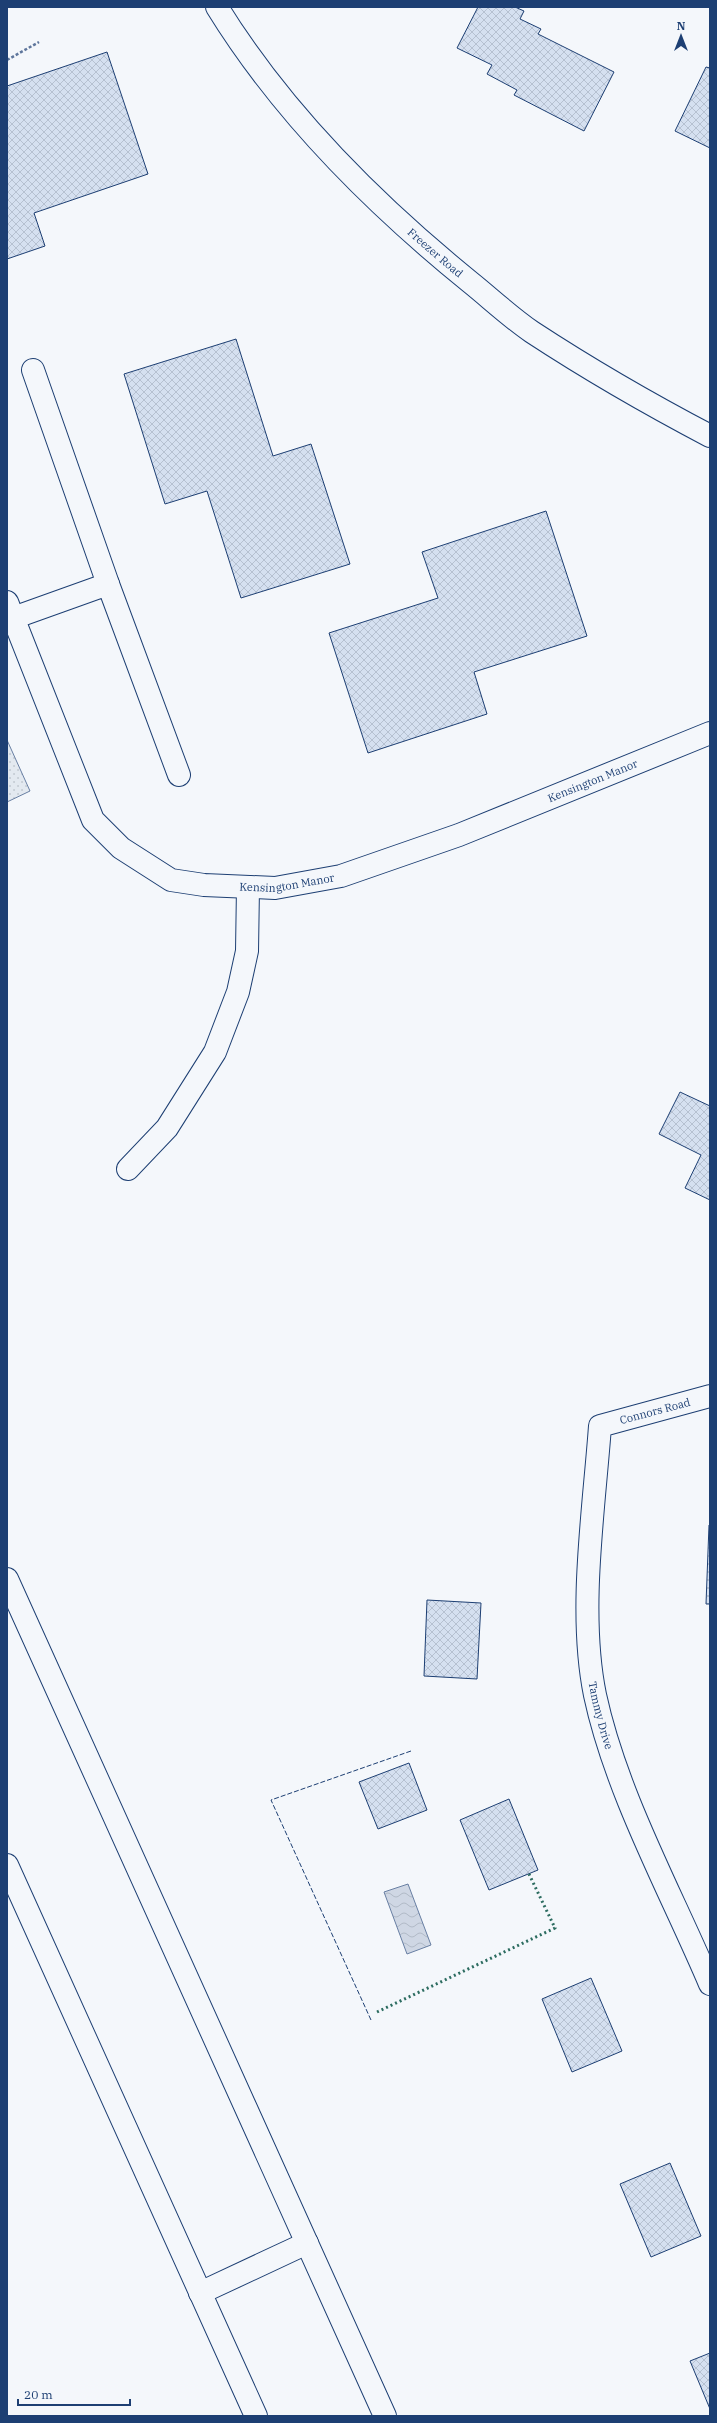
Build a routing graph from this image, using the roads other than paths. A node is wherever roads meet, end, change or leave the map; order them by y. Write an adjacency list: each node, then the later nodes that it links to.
1 (217, 7): 3 (main road, Freezer Road)
2 (33, 370): 4 (main road)
3 (710, 436)
4 (108, 584): 5 (main road); 7 (main road)
5 (10, 610): 8 (main road, Kensington Manor)
6 (710, 733): 8 (main road, Kensington Manor)
7 (179, 775)
8 (248, 887): 9 (main road)
9 (128, 1169)
10 (710, 1396): 11 (main road, Connors Road)
11 (600, 1426): 14 (main road, Tammy Drive)
12 (7, 1579): 15 (main road)
13 (7, 1865): 16 (main road)
14 (710, 1984)
15 (307, 2243): 16 (main road); 18 (main road)
16 (200, 2293): 17 (main road)
17 (256, 2416)
18 (385, 2416)

